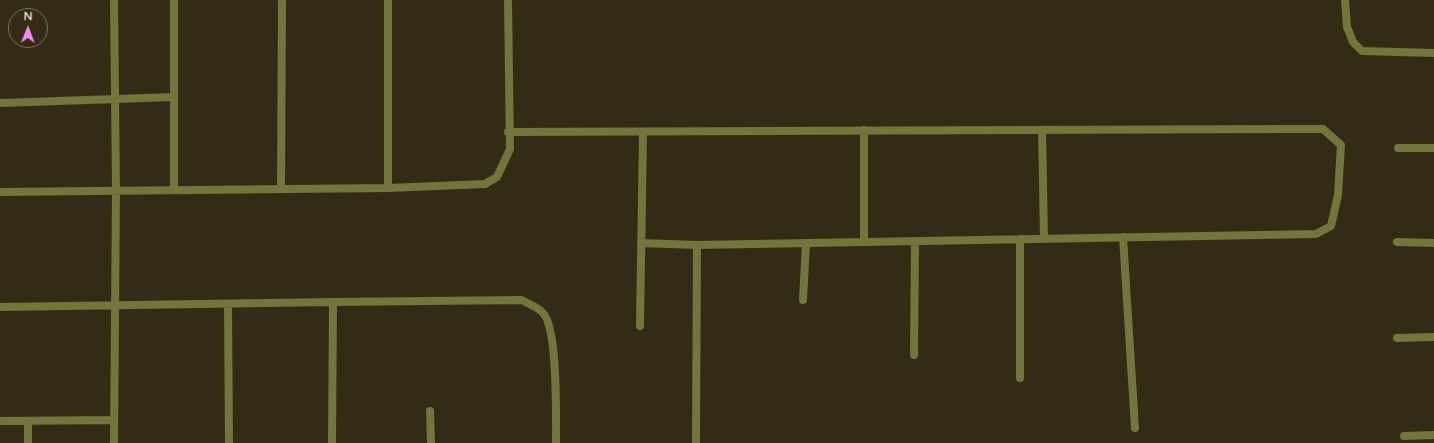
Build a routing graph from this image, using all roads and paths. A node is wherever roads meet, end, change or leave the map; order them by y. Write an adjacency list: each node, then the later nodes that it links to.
1 (114, 0): 9 (street)
2 (174, 0): 8 (street)
3 (282, 0): 19 (street)
4 (388, 0): 17 (street)
5 (508, 0): 13 (street)
6 (1345, 0): 7 (street)
7 (1434, 53)
8 (174, 97): 9 (street); 18 (street)
9 (115, 98): 10 (street); 20 (street)
10 (0, 103)
11 (864, 130): 12 (street); 14 (street); 25 (street)
12 (1042, 130): 22 (street); 24 (street)
13 (508, 132): 14 (street); 17 (street)
14 (643, 132): 28 (street)
15 (1398, 148): 16 (street)
16 (1434, 148)
17 (388, 188): 19 (street)
18 (174, 189): 19 (street); 20 (street)
19 (281, 189)
20 (116, 190): 21 (street); 35 (street)
21 (0, 192)
22 (1123, 237): 24 (street); 46 (street)
23 (1020, 239): 24 (street); 26 (street); 41 (street)
24 (1044, 239)
25 (864, 242): 26 (street); 29 (street)
26 (915, 242): 40 (street)
27 (1397, 242): 30 (street)
28 (641, 243): 31 (street); 37 (street)
29 (806, 243): 31 (street); 32 (street)
30 (1434, 243)
31 (697, 245): 55 (street)
32 (803, 300)
33 (333, 302): 34 (street); 52 (street); 54 (street)
34 (228, 305): 35 (street); 51 (street)
35 (116, 306): 36 (street); 43 (street)
36 (0, 307)
37 (640, 326)
38 (1434, 337): 39 (street)
39 (1397, 338)
40 (914, 355)
41 (1020, 378)
42 (430, 411): 53 (street)
43 (114, 420): 45 (street); 50 (street)
44 (0, 421): 45 (street)
45 (28, 422): 49 (street)
46 (1135, 428)
47 (1434, 435): 48 (street)
48 (1404, 436)
49 (28, 443)
50 (114, 443)
51 (229, 443)
52 (332, 443)
53 (431, 443)
54 (556, 443)
55 (696, 443)

